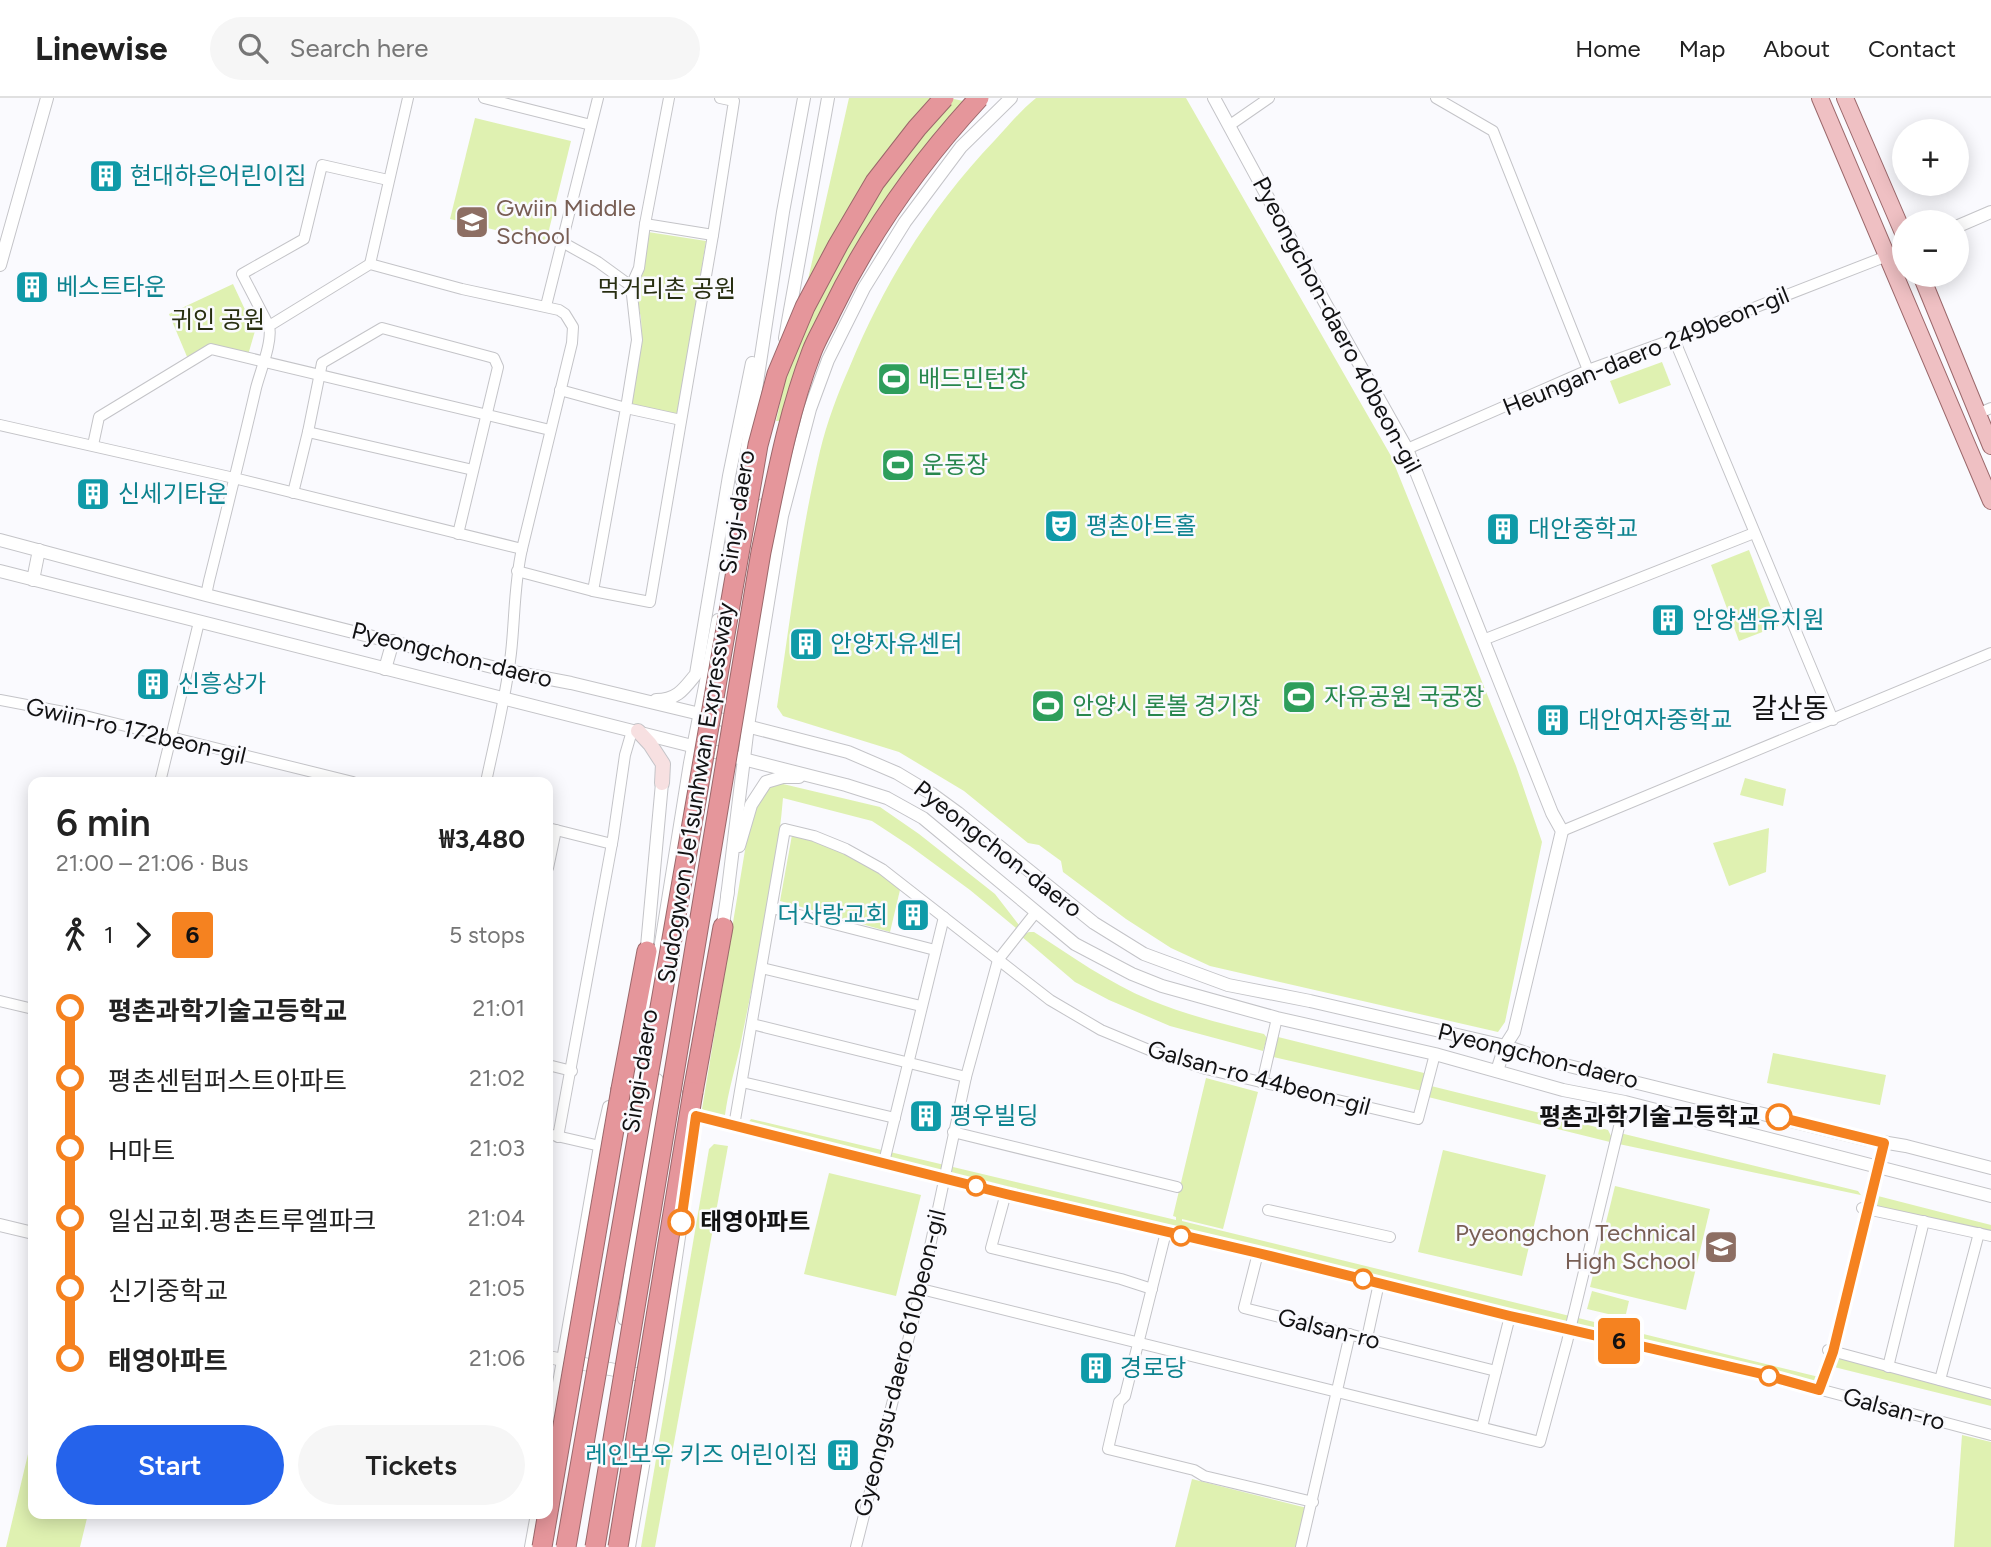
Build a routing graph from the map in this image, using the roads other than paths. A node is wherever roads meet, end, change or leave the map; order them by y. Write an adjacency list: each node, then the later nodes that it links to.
1 (47, 98): 32 (street)
2 (408, 98): 19 (street)
3 (484, 98): 17 (street)
4 (598, 98): 17 (street)
5 (669, 98): 26 (street)
6 (720, 98): 27 (street)
7 (804, 98): 23 (street, Singi-daero)
8 (828, 98): 63 (street, Singi-daero)
9 (944, 98): 176 (highway, Sudogwon Je1sunhwan Expressway, bridge)
10 (979, 98): 63 (street); 173 (highway, Sudogwon Je1sunhwan Expressway, bridge)
11 (1011, 98): 74 (street)
12 (1214, 98): 18 (street, Pyeongchon-daero 40beon-gil)
13 (1269, 98): 18 (street)
14 (1436, 98): 39 (street)
15 (1820, 98): 21 (main road)
16 (1845, 98): 20 (main road)
17 (591, 125): 28 (street)
18 (1230, 125): 51 (street, Pyeongchon-daero 40beon-gil)
19 (388, 180): 31 (street); 36 (street)
20 (1880, 180): 21 (main road); 22 (main road)
21 (1859, 189): 30 (main road)
22 (1893, 210)
23 (783, 212): 53 (street); 62 (street, Singi-daero)
24 (1991, 212): 25 (street)
25 (1969, 221)
26 (645, 225): 27 (street); 33 (street)
27 (713, 235): 45 (street)
28 (562, 242): 33 (street); 35 (street)
29 (1892, 254): 30 (street)
30 (1887, 256): 37 (street, Heungan-daero 249beon-gil); 56 (main road)
31 (370, 264): 35 (street); 36 (street)
32 (0, 265)
33 (631, 286): 42 (street)
34 (1927, 287): 43 (main road)
35 (546, 306): 41 (street)
36 (269, 326): 38 (street)
37 (1674, 339): 39 (street, Heungan-daero 249beon-gil); 57 (street)
38 (263, 360): 40 (street); 49 (street); 54 (street)
39 (1588, 370): 51 (street, Heungan-daero 249beon-gil)
40 (320, 374): 44 (street); 44 (street); 48 (street)
41 (560, 390): 42 (street); 47 (street)
42 (626, 408): 45 (street); 67 (street)
43 (1984, 411): 50 (main road)
44 (485, 413): 47 (street); 52 (street)
45 (681, 420): 67 (street)
46 (0, 425): 49 (street)
47 (550, 430): 60 (street)
48 (309, 432): 52 (street); 55 (street)
49 (93, 445): 54 (street)
50 (1991, 446)
51 (1407, 449): 71 (street, Pyeongchon-daero 40beon-gil)
52 (472, 470): 58 (street)
53 (729, 476): 62 (street); 78 (street)
54 (234, 478): 55 (street); 68 (street)
55 (293, 493): 58 (street)
56 (1991, 501)
57 (1755, 533): 71 (street); 82 (street)
58 (457, 534): 60 (street)
59 (0, 540): 61 (street, Pyeongchon-daero)
60 (522, 549): 65 (street)
61 (39, 550): 66 (street); 68 (street, Pyeongchon-daero)
62 (732, 550): 80 (street, Singi-daero)
63 (747, 551): 69 (street, Singi-daero)
64 (0, 571): 66 (street, Pyeongchon-daero)
65 (517, 571): 67 (street); 76 (street)
66 (33, 580): 70 (street, Pyeongchon-daero)
67 (593, 591)
68 (206, 595): 72 (street, Pyeongchon-daero)
69 (740, 598): 74 (street); 81 (street, Singi-daero)
70 (199, 622): 75 (street, Pyeongchon-daero); 85 (street)
71 (1483, 640): 96 (street, Pyeongchon-daero 40beon-gil)
72 (393, 641): 75 (street); 76 (street, Pyeongchon-daero)
73 (1991, 653): 82 (street)
74 (759, 659): 83 (street)
75 (386, 670): 77 (street, Pyeongchon-daero)
76 (508, 671): 77 (street); 78 (street, Pyeongchon-daero)
77 (505, 698): 84 (street, Pyeongchon-daero); 92 (street)
78 (637, 699): 80 (street, Pyeongchon-daero)
79 (0, 700): 85 (street, Gwiin-ro 172beon-gil)
80 (699, 714): 81 (street, Pyeongchon-daero); 86 (street, Singi-daero)
81 (718, 718): 83 (street, Pyeongchon-daero); 87 (street, Singi-daero)
82 (1833, 720): 96 (street)
83 (748, 726): 88 (street); 112 (street, Pyeongchon-daero)
84 (635, 731): 86 (street, Pyeongchon-daero); 94 (main road); 97 (street)
85 (170, 738): 90 (street); 91 (street, Gwiin-ro 172beon-gil)
86 (693, 746): 87 (street, Pyeongchon-daero); 89 (street, Singi-daero)
87 (712, 751): 88 (street, Pyeongchon-daero); 159 (street, Singi-daero)
88 (744, 758): 93 (street, Pyeongchon-daero); 98 (street)
89 (688, 774): 104 (street); 157 (street, Singi-daero)
90 (161, 777)
91 (320, 777)
92 (487, 777)
93 (821, 777): 98 (street); 100 (street, Pyeongchon-daero)
94 (662, 783): 104 (street)
95 (553, 829): 97 (street)
96 (1562, 831): 112 (street)
97 (612, 844): 116 (street)
98 (727, 897): 102 (street)
99 (772, 908): 101 (street, Galsan-ro 44beon-gil); 103 (street); 106 (street)
100 (1036, 912): 105 (street); 110 (street, Pyeongchon-daero)
101 (944, 917): 103 (street); 105 (street, Galsan-ro 44beon-gil)
102 (723, 927): 122 (street); 178 (highway, bridge)
103 (935, 950): 108 (street)
104 (647, 951): 128 (street); 169 (highway, bridge)
105 (998, 960): 118 (street, Gyeongsu-daero 610beon-gil); 120 (street, Galsan-ro 44beon-gil)
106 (762, 968): 108 (street); 111 (street)
107 (0, 1001): 109 (street)
108 (921, 1006): 114 (street)
109 (28, 1008)
110 (1277, 1018): 113 (street, Pyeongchon-daero); 120 (street)
111 (752, 1024): 114 (street); 119 (street)
112 (1505, 1046): 117 (street); 127 (street, Pyeongchon-daero)
113 (1435, 1054): 117 (street, Pyeongchon-daero); 120 (street, Galsan-ro 44beon-gil)
114 (909, 1063): 118 (street); 123 (street)
115 (553, 1066): 116 (street)
116 (572, 1071): 126 (street)
117 (1497, 1071): 121 (street, Pyeongchon-daero)
118 (966, 1077): 125 (street, Gyeongsu-daero 610beon-gil)
119 (742, 1082): 123 (street); 124 (street)
120 (1262, 1083)
121 (1625, 1102): 130 (street, Pyeongchon-daero); 150 (street)
122 (696, 1116): 124 (street, Galsan-ro); 161 (street)
123 (895, 1118): 129 (street)
124 (734, 1126): 129 (street, Galsan-ro)
125 (953, 1132): 132 (street, Gyeongsu-daero 610beon-gil); 133 (street)
126 (553, 1136): 128 (street)
127 (1884, 1143): 130 (street); 131 (street, Pyeongchon-daero)
128 (600, 1146): 156 (street)
129 (884, 1162): 132 (street, Galsan-ro)
130 (1879, 1167): 135 (street, Pyeongchon-daero); 136 (street)
131 (1991, 1168)
132 (944, 1178): 134 (street, Galsan-ro); 147 (street, Gyeongsu-daero 610beon-gil)
133 (1177, 1187)
134 (1006, 1194): 141 (street, Galsan-ro); 148 (street)
135 (1991, 1195)
136 (1865, 1208): 138 (street); 154 (street)
137 (1268, 1210): 144 (street)
138 (1924, 1221): 142 (street); 158 (street)
139 (0, 1225): 140 (street)
140 (28, 1232)
141 (1166, 1232): 145 (street, Galsan-ro); 148 (street)
142 (1979, 1233): 143 (street); 162 (street)
143 (1991, 1236)
144 (1390, 1237)
145 (1258, 1253): 146 (street, Galsan-ro); 151 (street, Galsan-ro)
146 (1379, 1283): 149 (street, Galsan-ro); 152 (street)
147 (921, 1289): 153 (street); 180 (street, Gyeongsu-daero 610beon-gil)
148 (1152, 1289): 153 (street)
149 (1510, 1316): 150 (street, Galsan-ro); 160 (street)
150 (1569, 1330): 163 (street, Galsan-ro); 167 (street)
151 (1350, 1334): 152 (street, Galsan-ro); 164 (street)
152 (1367, 1338): 160 (street, Galsan-ro)
153 (1138, 1342): 164 (street); 170 (street)
154 (1831, 1351): 158 (street); 163 (street)
155 (553, 1358): 156 (street)
156 (562, 1360): 157 (street); 166 (street)
157 (592, 1366): 159 (street); 176 (street, Singi-daero)
158 (1888, 1367): 162 (street)
159 (616, 1369): 161 (street); 173 (street, Singi-daero)
160 (1496, 1371): 167 (street)
161 (658, 1379): 179 (street)
162 (1940, 1380): 165 (street)
163 (1819, 1390): 168 (street, Galsan-ro)
164 (1337, 1391): 167 (street); 170 (street)
165 (1991, 1394)
166 (553, 1416)
167 (1482, 1427)
168 (1991, 1435)
169 (553, 1483)
170 (1313, 1502): 181 (street)
171 (536, 1519): 174 (street)
172 (547, 1519): 175 (highway, bridge)
173 (594, 1541): 177 (street, Singi-daero)
174 (531, 1547)
175 (542, 1547)
176 (564, 1547)
177 (587, 1547)
178 (618, 1547)
179 (629, 1547)
180 (856, 1547)
181 (1301, 1547)

